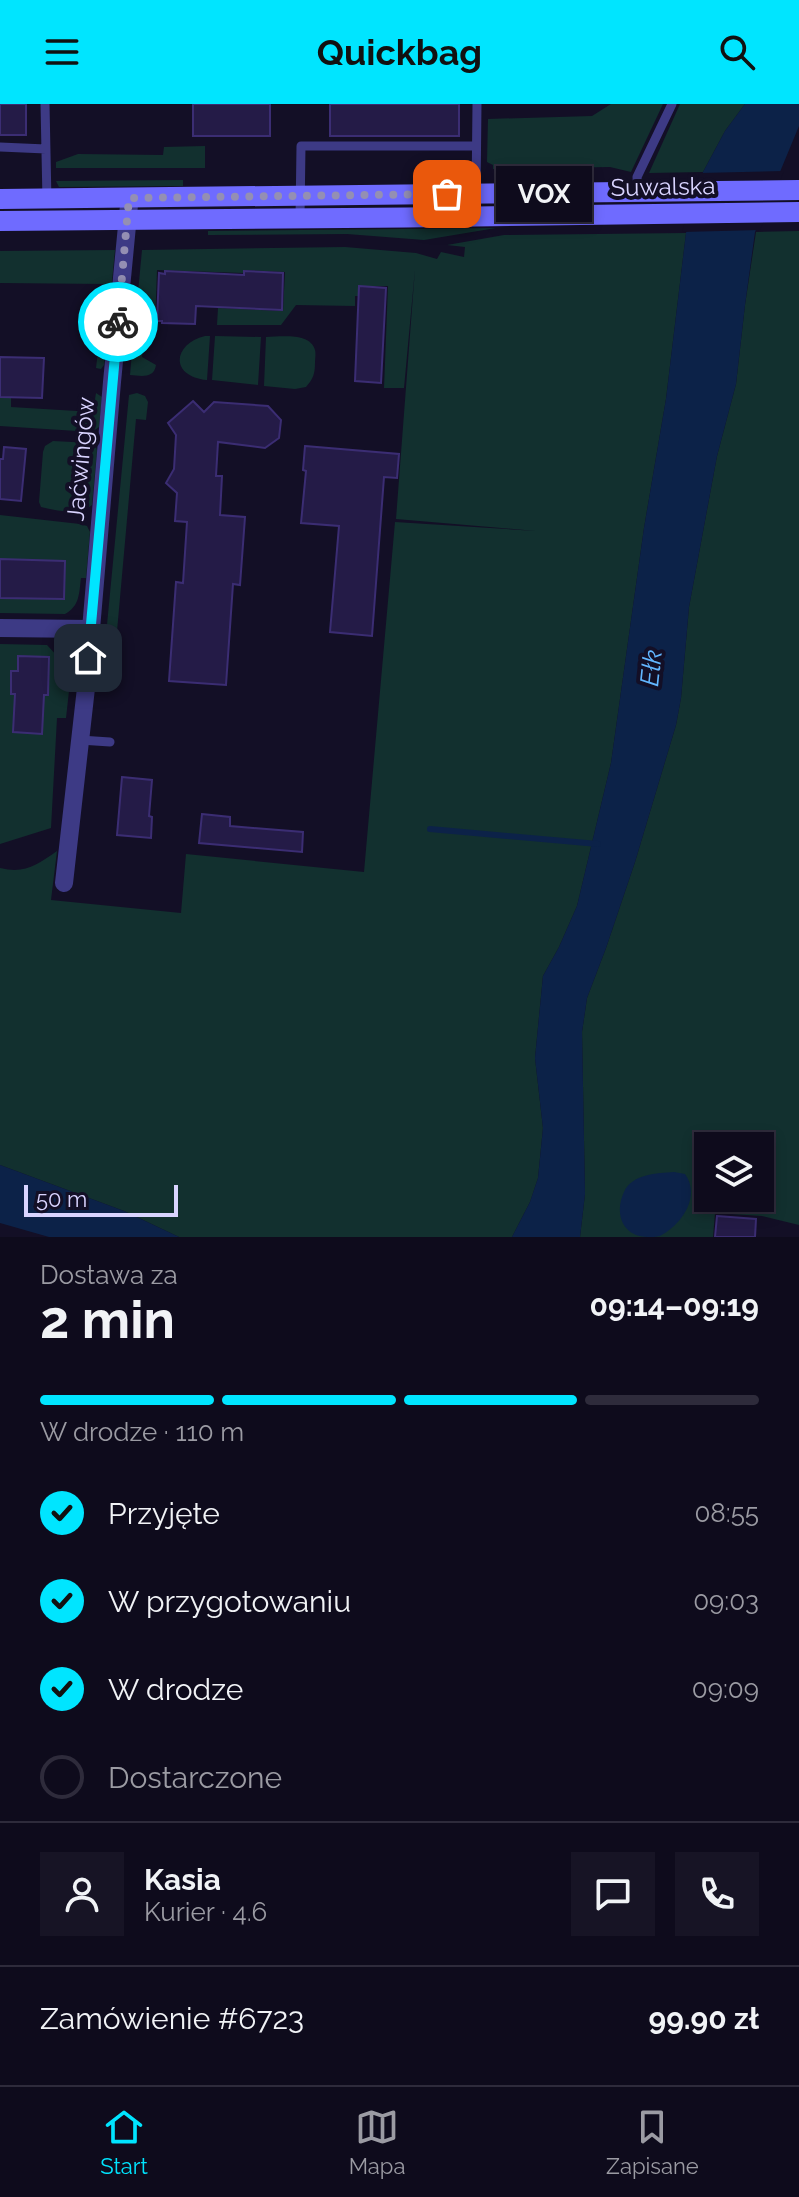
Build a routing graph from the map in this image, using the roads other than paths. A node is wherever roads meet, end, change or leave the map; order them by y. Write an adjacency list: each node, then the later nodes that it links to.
1 (45, 104): 6 (lane)
2 (477, 104): 4 (lane)
3 (672, 104): 8 (lane)
4 (476, 146): 9 (lane); 10 (lane)
5 (0, 147): 6 (lane)
6 (46, 149): 13 (lane)
7 (798, 190): 8 (street, Suwalska)
8 (638, 192): 9 (street, Suwalska)
9 (476, 194): 10 (street, Suwalska); 15 (lane)
10 (300, 196): 11 (street, Suwalska); 16 (lane)
11 (129, 198): 13 (street, Suwalska); 17 (street, Jaćwingów)
12 (0, 199): 13 (street, Suwalska)
13 (47, 199): 19 (lane)
14 (795, 212): 15 (street, Suwalska)
15 (476, 215): 16 (street, Suwalska)
16 (300, 218): 17 (street, Suwalska)
17 (128, 220): 19 (street, Suwalska); 21 (street, Jaćwingów)
18 (0, 221): 19 (street, Suwalska)
19 (48, 221)
20 (0, 628): 21 (street)
21 (91, 629): 22 (street, Jaćwingów)
22 (80, 740): 23 (lane); 24 (street, Jaćwingów)
23 (110, 742)
24 (64, 883)

